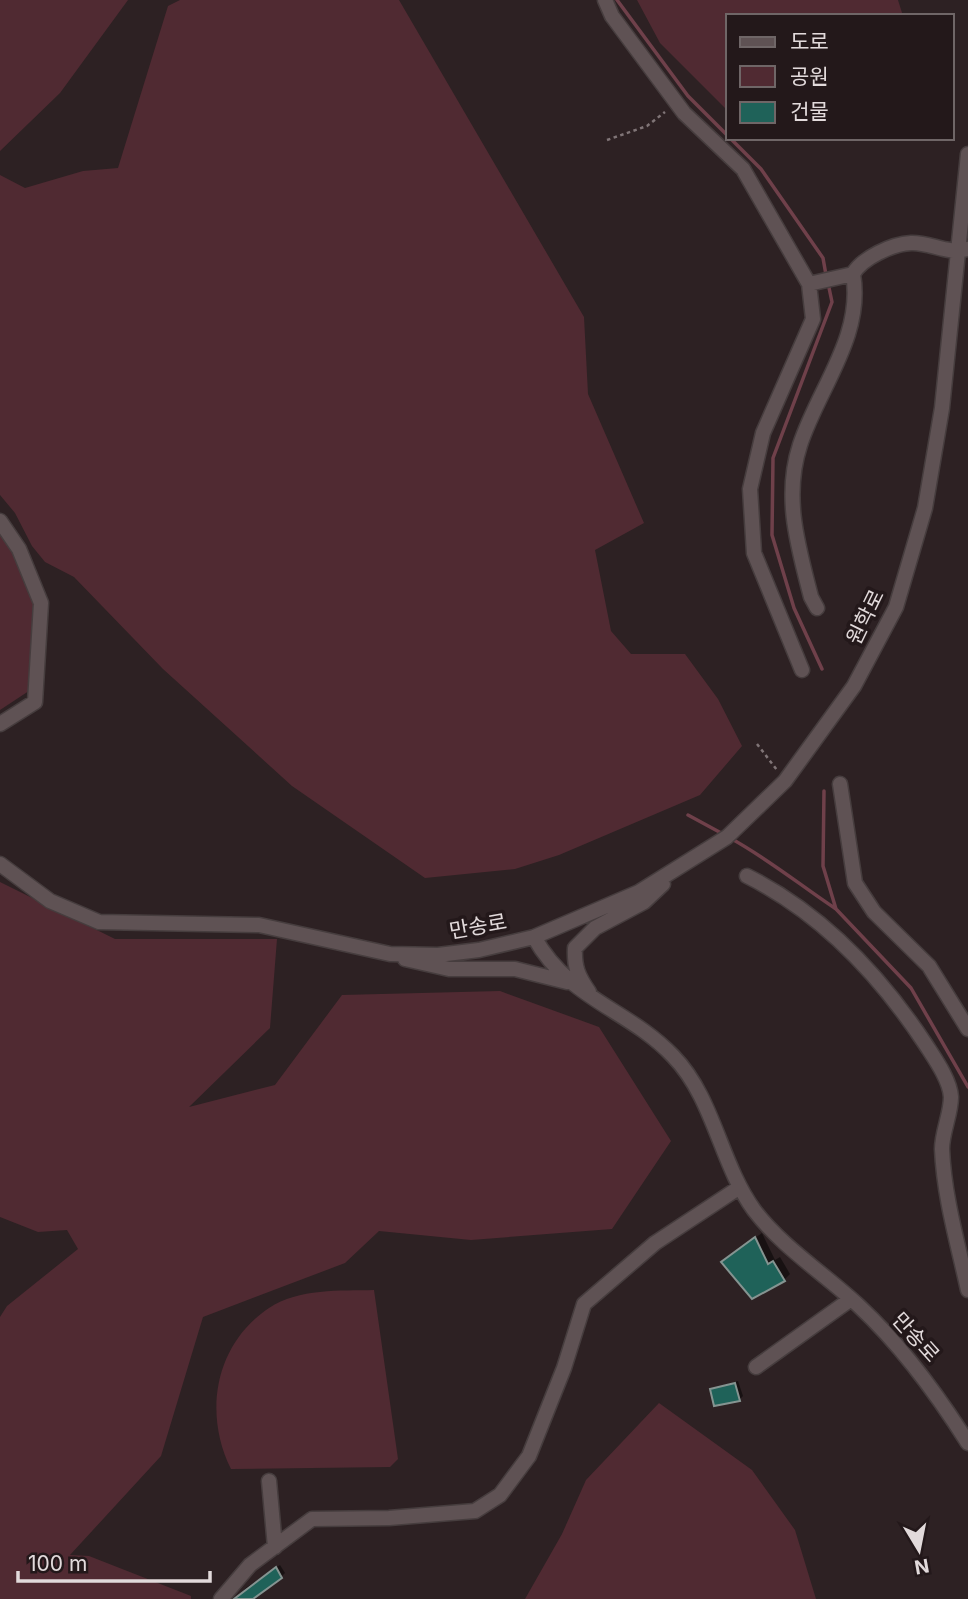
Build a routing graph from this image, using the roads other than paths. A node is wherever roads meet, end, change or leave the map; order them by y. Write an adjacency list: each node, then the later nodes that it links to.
1 (605, 0): 5 (street)
2 (968, 154): 3 (street, 원학로)
3 (963, 250): 4 (street); 12 (street, 원학로)
4 (848, 276): 5 (street); 7 (street)
5 (813, 283): 8 (street)
6 (0, 521): 9 (street)
7 (817, 608)
8 (802, 670)
9 (0, 724)
10 (840, 784): 18 (street)
11 (0, 864): 15 (street, 만송로)
12 (680, 869): 14 (street, 원학로); 17 (street)
13 (747, 876): 20 (street)
14 (534, 937): 15 (street, 만송로); 16 (street, 만송로)
15 (390, 954): 16 (street)
16 (569, 982): 17 (street, 만송로)
17 (594, 998): 19 (street, 만송로)
18 (968, 1029)
19 (740, 1187): 21 (street, 만송로); 25 (street)
20 (968, 1290)
21 (851, 1299): 22 (street); 23 (street, 만송로)
22 (756, 1367)
23 (968, 1443)
24 (270, 1481): 25 (street)
25 (275, 1547): 26 (street)
26 (221, 1599)

